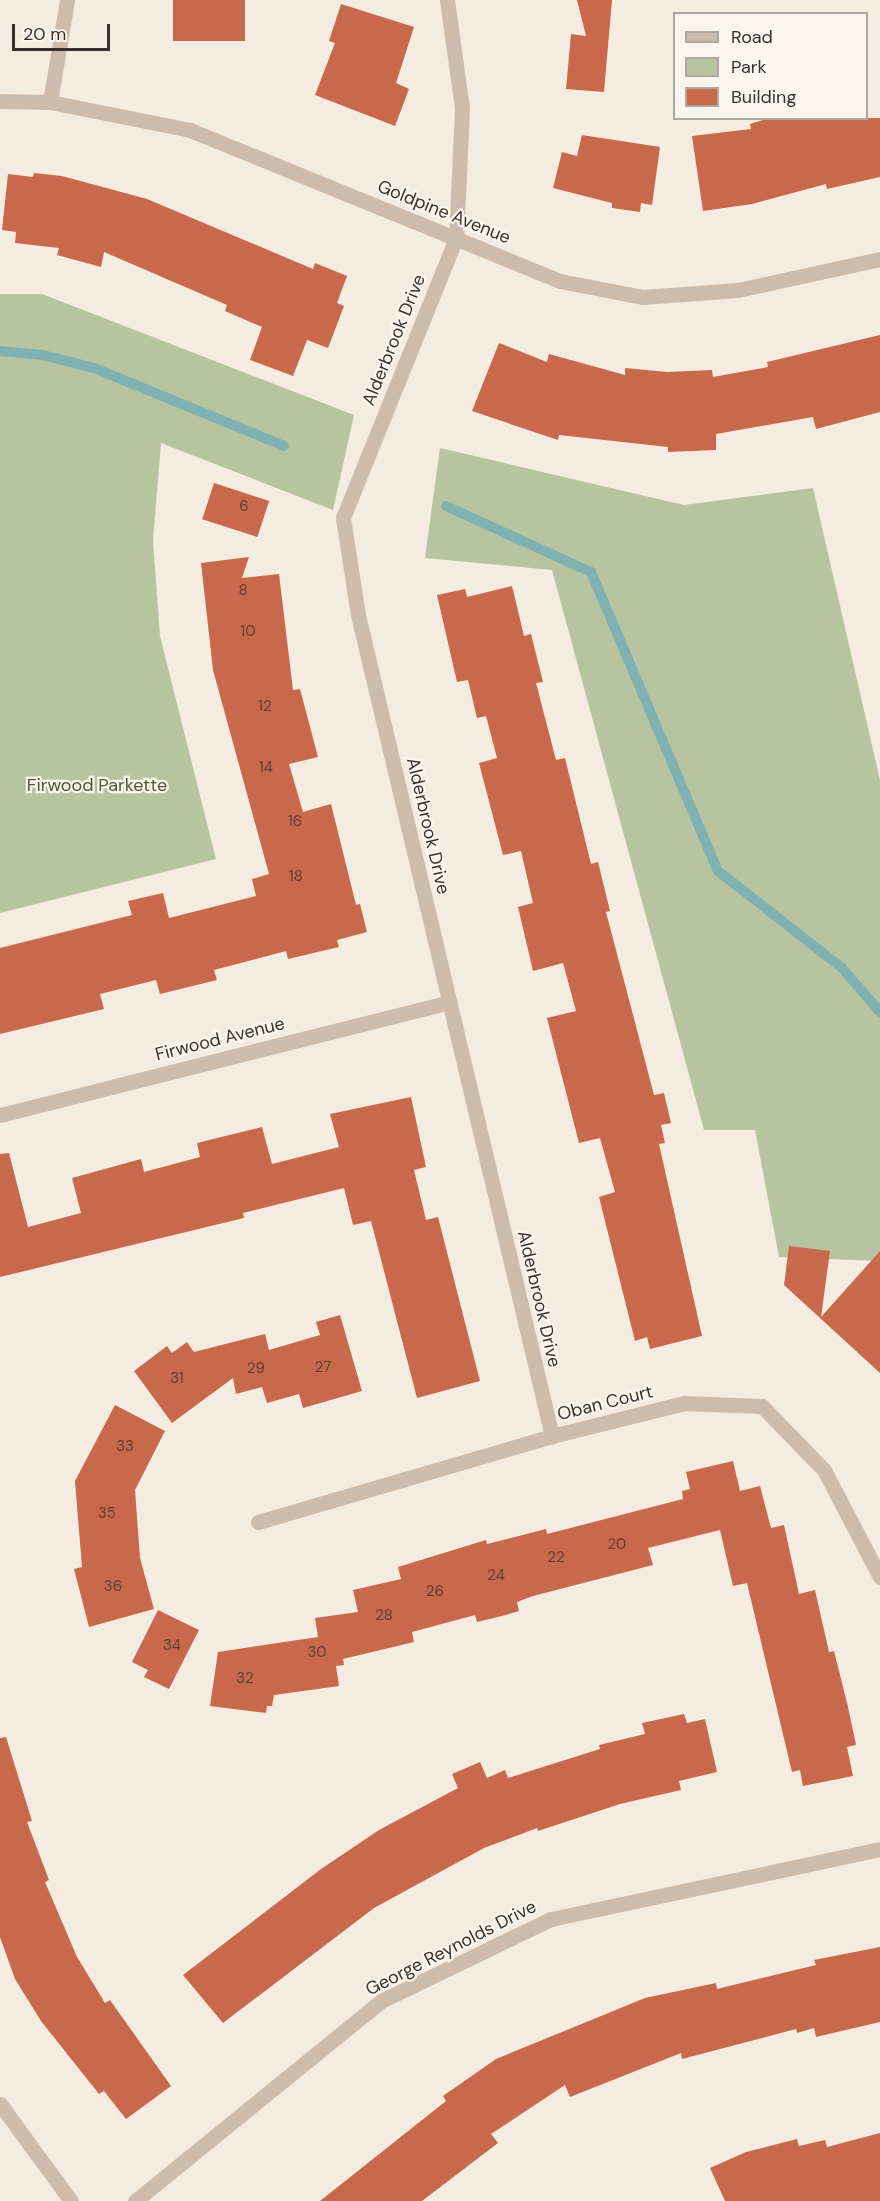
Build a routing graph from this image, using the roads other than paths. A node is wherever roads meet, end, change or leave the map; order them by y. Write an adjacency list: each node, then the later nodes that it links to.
1 (67, 0): 4 (street)
2 (447, 0): 5 (street, Alderbrook Drive)
3 (0, 101): 4 (street, Goldpine Avenue)
4 (50, 102): 5 (street, Goldpine Avenue)
5 (456, 238): 6 (street, Goldpine Avenue); 7 (street, Alderbrook Drive)
6 (880, 259)
7 (449, 1002): 8 (street, Firwood Avenue); 9 (street, Alderbrook Drive)
8 (0, 1115)
9 (552, 1436): 10 (street, Oban Court); 11 (street, Oban Court)
10 (258, 1522)
11 (880, 1576)
12 (880, 1849): 15 (street, George Reynolds Drive)
13 (0, 2104): 14 (street)
14 (71, 2201)
15 (135, 2201)

